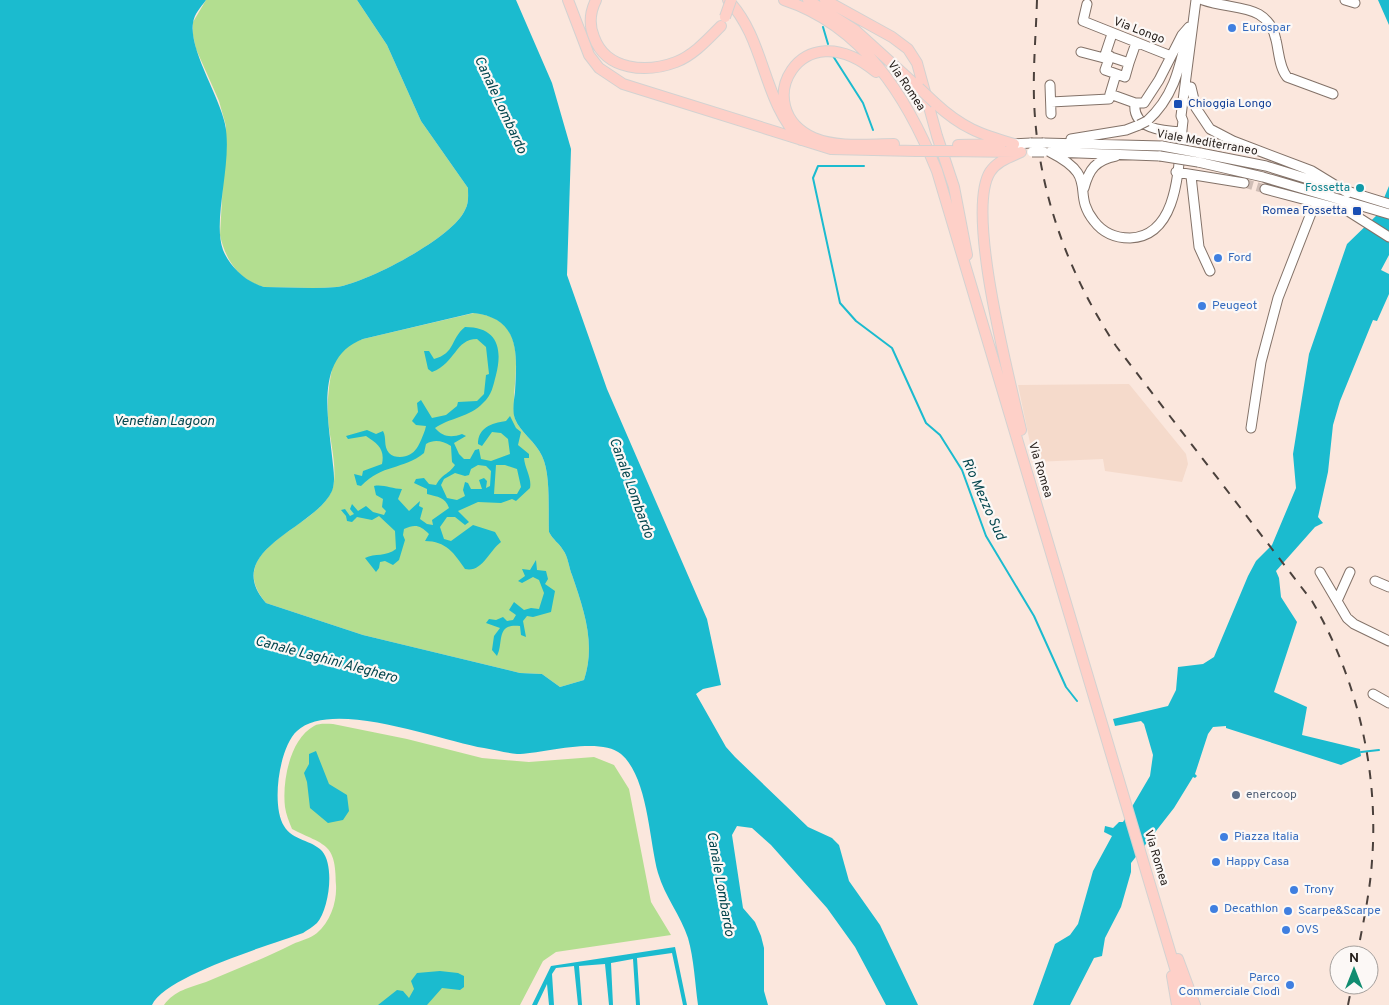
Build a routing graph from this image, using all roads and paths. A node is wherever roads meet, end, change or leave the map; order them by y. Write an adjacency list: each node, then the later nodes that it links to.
1 (568, 0): 14 (main road)
2 (596, 0): 11 (main road)
3 (729, 0): 11 (main road, bridge); 32 (main road)
4 (784, 0): 24 (main road, Via Romea)
5 (808, 0): 34 (main road, bridge)
6 (825, 0): 51 (main road)
7 (1345, 0): 9 (street)
8 (1199, 3): 12 (street); 23 (street); 26 (street); 30 (street)
9 (1354, 3)
10 (1087, 4): 13 (street, Via Longo)
11 (723, 21): 14 (main road)
12 (1189, 27): 18 (street, Via Longo); 21 (street)
13 (1112, 34): 15 (street, Via Longo); 17 (street)
14 (583, 42): 32 (main road)
15 (1136, 43): 18 (street, Via Longo); 19 (street)
16 (1081, 52): 17 (street)
17 (1108, 56): 19 (street); 20 (street)
18 (1171, 56): 21 (street); 28 (street)
19 (1130, 63): 20 (street)
20 (1116, 74): 25 (street)
21 (1177, 77): 35 (street)
22 (1050, 86): 27 (street)
23 (1191, 87): 30 (street); 44 (street)
24 (898, 94): 33 (main road); 51 (main road, Via Romea)
25 (1110, 94): 27 (street); 28 (street)
26 (1333, 94)
27 (1051, 102): 29 (street)
28 (1135, 102): 31 (street)
29 (1051, 114)
30 (1183, 121): 31 (street)
31 (1182, 132): 39 (street)
32 (802, 141): 33 (main road)
33 (915, 148): 34 (main road)
34 (1018, 148): 35 (street, Viale Mediterraneo, bridge); 53 (main road)
35 (1047, 148): 36 (street, Viale Mediterraneo); 37 (street, Viale Mediterraneo); 42 (street)
36 (1161, 151): 37 (street, Viale Mediterraneo); 38 (street, Viale Mediterraneo, bridge)
37 (1128, 154): 42 (street)
38 (1199, 157): 44 (street, Viale Mediterraneo); 46 (street, Viale Mediterraneo)
39 (1176, 172): 40 (street); 42 (street)
40 (1192, 176): 41 (street); 50 (street)
41 (1244, 183)
42 (1084, 188)
43 (1265, 189): 45 (street)
44 (1348, 193): 46 (street, Viale Mediterraneo)
45 (1315, 203): 49 (street); 52 (street)
46 (1373, 204): 47 (street, Viale Mediterraneo); 48 (street, Viale Mediterraneo)
47 (1389, 204)
48 (1389, 214)
49 (1389, 237)
50 (1210, 271)
51 (974, 298): 53 (main road, Via Romea)
52 (1252, 428)
53 (1029, 478): 62 (main road, Via Romea)
54 (1320, 572): 58 (street)
55 (1350, 572): 58 (street)
56 (1375, 581): 57 (street)
57 (1389, 587)
58 (1337, 601): 59 (street)
59 (1389, 641)
60 (1374, 694): 61 (street)
61 (1389, 703)
62 (1162, 919): 63 (main road); 64 (main road, Via Romea); 65 (main road)
63 (1177, 1005)
64 (1186, 1005)
65 (1195, 1005)

